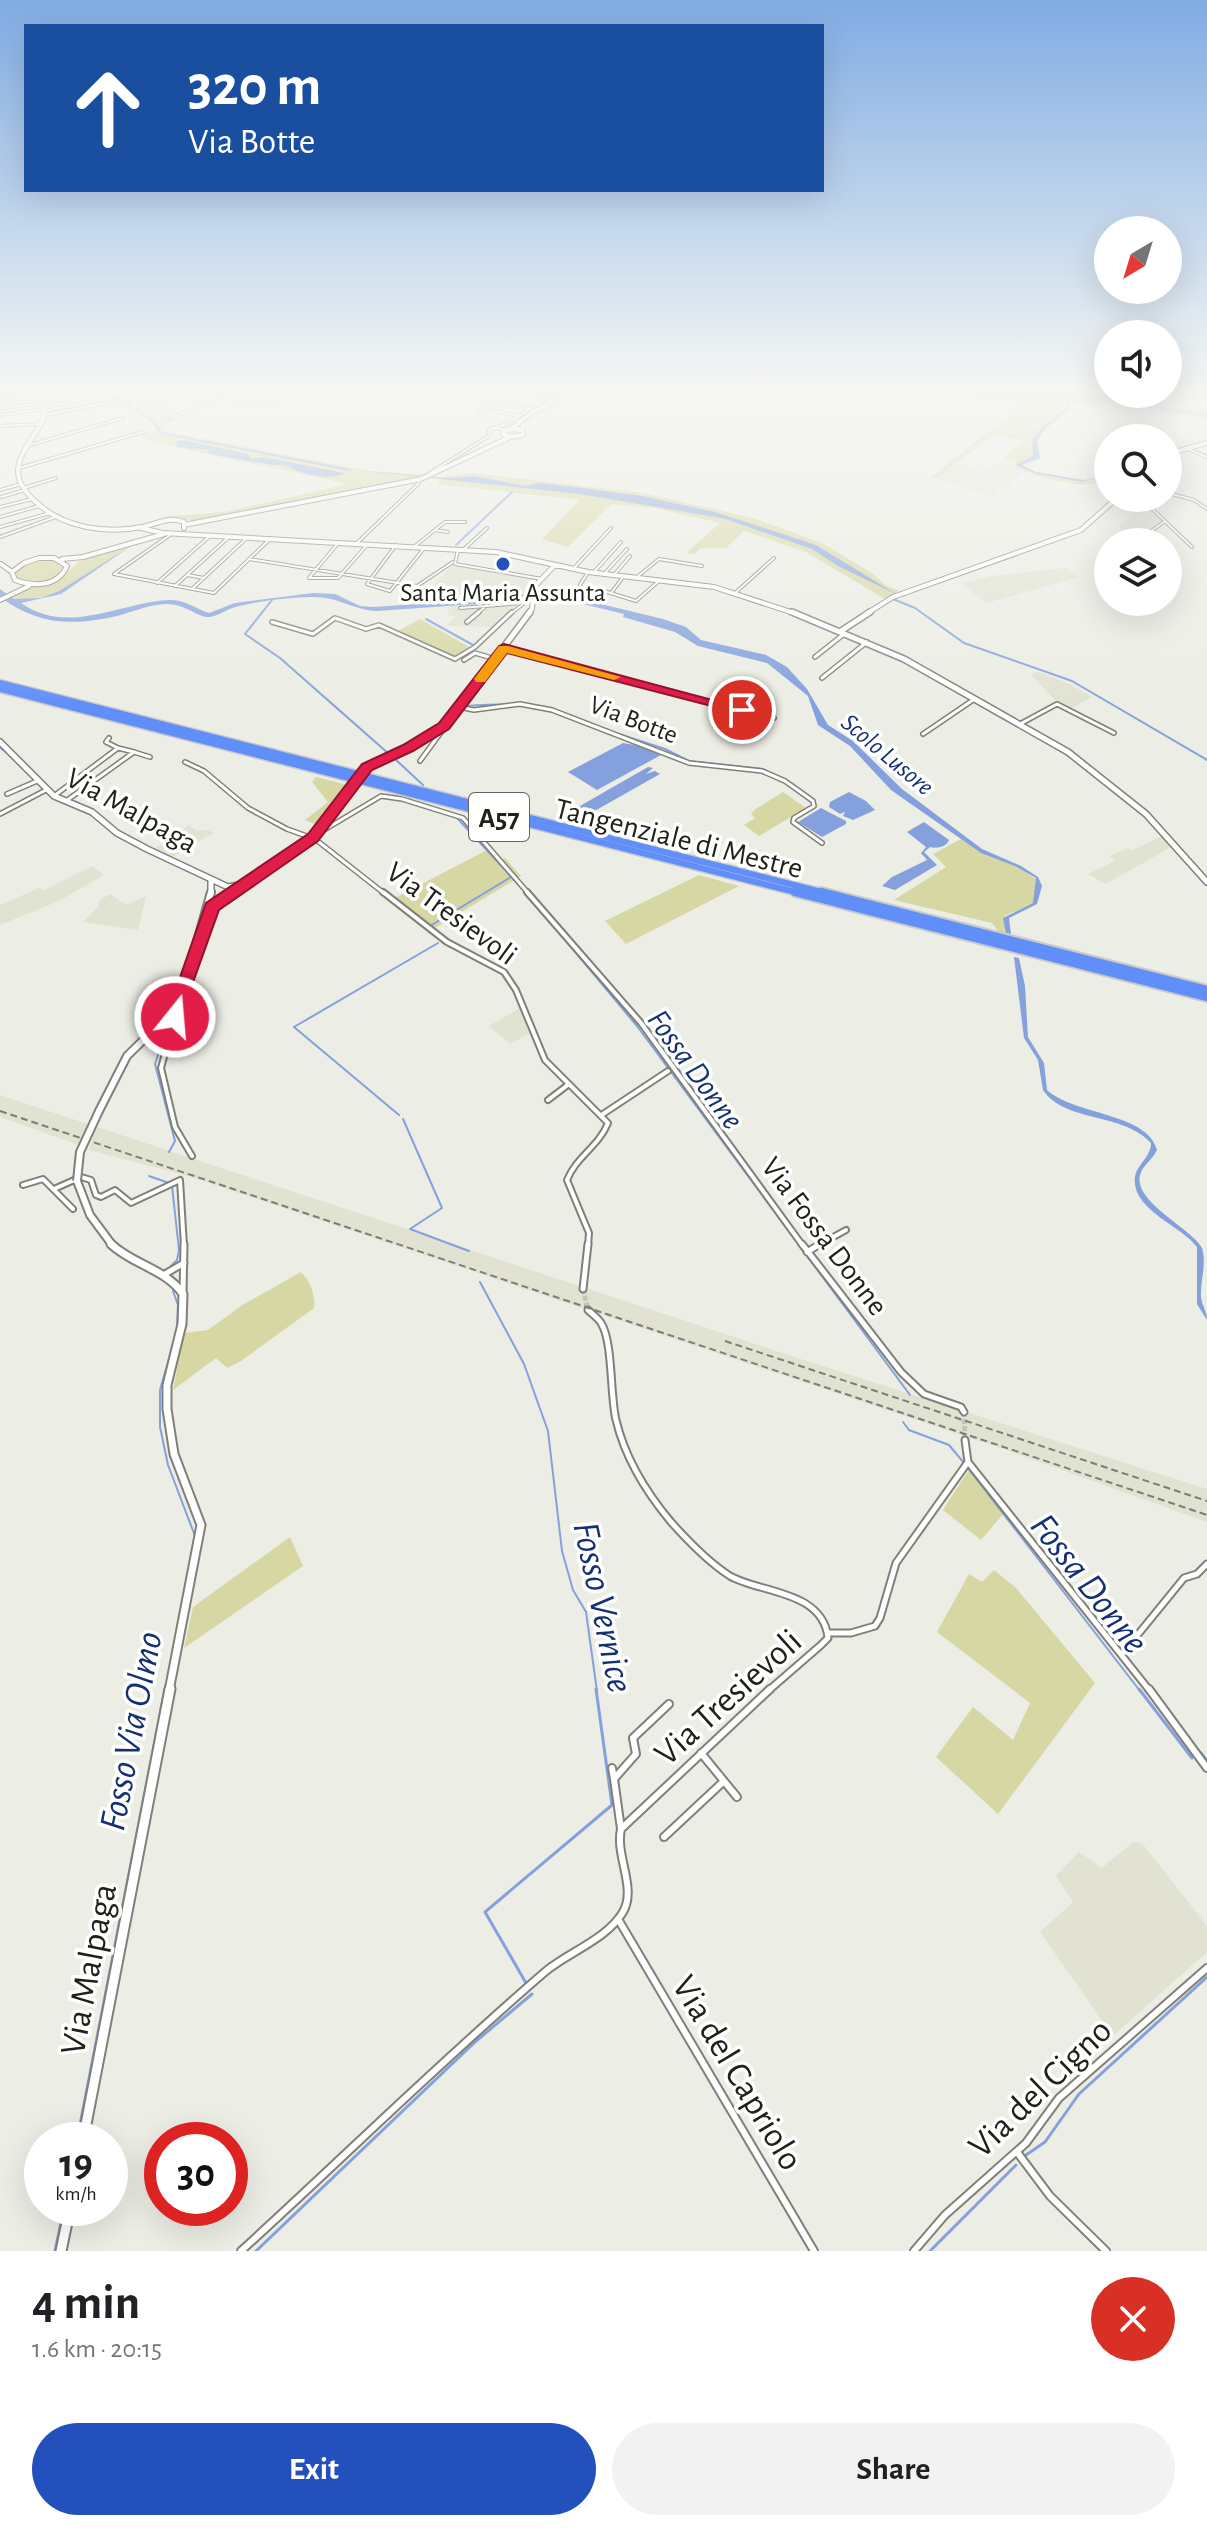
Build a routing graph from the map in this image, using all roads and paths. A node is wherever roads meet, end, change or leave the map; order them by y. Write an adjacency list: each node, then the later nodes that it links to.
1 (334, 497): 16 (street)
2 (401, 497): 37 (street)
3 (1183, 497): 7 (street)
4 (32, 499): 5 (street); 6 (street)
5 (39, 506): 10 (street); 12 (street)
6 (0, 507)
7 (1207, 509)
8 (1101, 512): 88 (street)
9 (1156, 512): 13 (street)
10 (50, 513): 11 (street); 17 (street)
11 (58, 516): 19 (street); 28 (street)
12 (0, 518): 17 (street)
13 (1165, 521): 22 (street); 42 (street)
14 (465, 522): 24 (street)
15 (156, 523): 16 (street); 19 (street); 23 (street)
16 (183, 524): 26 (street); 27 (street)
17 (6, 525): 18 (street); 28 (street)
18 (0, 527)
19 (141, 528): 23 (street)
20 (487, 528): 44 (street)
21 (611, 528): 57 (street)
22 (1155, 528)
23 (155, 530): 26 (street); 34 (street)
24 (435, 530): 25 (street); 40 (street)
25 (448, 532)
26 (170, 533): 27 (street); 34 (street); 72 (street)
27 (189, 533): 29 (street)
28 (13, 534): 31 (street)
29 (211, 535): 30 (street); 72 (street)
30 (230, 536): 32 (street); 62 (street)
31 (0, 537)
32 (248, 537): 33 (street); 66 (street)
33 (271, 538): 35 (street); 49 (street)
34 (144, 539): 46 (street)
35 (339, 542): 37 (street); 56 (street)
36 (621, 542): 59 (street)
37 (357, 543): 38 (street)
38 (367, 544): 39 (street); 60 (street)
39 (396, 545): 40 (street); 67 (street)
40 (415, 546): 41 (street)
41 (425, 547): 44 (street); 71 (street)
42 (1192, 547)
43 (627, 549): 61 (street)
44 (460, 550): 51 (street); 53 (street)
45 (630, 556): 63 (street)
46 (83, 557): 48 (street); 55 (street)
47 (774, 558): 79 (street)
48 (59, 559): 50 (street); 55 (street)
49 (249, 559): 56 (street); 76 (street)
50 (24, 562): 52 (street); 58 (street)
51 (454, 563): 68 (street); 71 (street)
52 (0, 564): 58 (street)
53 (555, 565): 57 (street); 68 (street)
54 (702, 566): 65 (street)
55 (68, 569): 73 (street)
56 (315, 569): 60 (street); 60 (street)
57 (573, 569): 59 (street)
58 (12, 572): 69 (street)
59 (591, 572): 61 (street); 74 (street)
60 (342, 574): 67 (street)
61 (604, 574): 63 (street)
62 (187, 575): 66 (street); 75 (street)
63 (614, 575): 64 (street)
64 (624, 576): 65 (street); 78 (street)
65 (637, 577): 70 (street)
66 (204, 578): 76 (street)
67 (370, 578): 71 (street); 71 (street)
68 (542, 579): 81 (street)
69 (15, 580): 73 (street); 80 (street)
70 (660, 580): 78 (street); 79 (street)
71 (397, 582)
72 (157, 583): 75 (street)
73 (32, 585): 80 (street)
74 (580, 585)
75 (174, 586): 76 (street)
76 (192, 589)
77 (601, 590): 78 (street)
78 (611, 593)
79 (735, 593): 88 (street)
80 (8, 595): 82 (street)
81 (533, 597): 83 (street); 90 (street)
82 (0, 600)
83 (526, 602): 84 (street); 86 (street)
84 (486, 606): 85 (street); 87 (street)
85 (460, 608)
86 (272, 622)
87 (467, 622)
88 (844, 632): 89 (street); 91 (street)
89 (867, 642): 94 (street); 96 (street)
90 (504, 648): 92 (street); 98 (street, Via Botte)
91 (815, 657)
92 (495, 659): 93 (street); 97 (street)
93 (464, 660)
94 (822, 678)
95 (0, 686): 126 (highway, Tangenziale di Mestre / A57); 127 (highway, Tangenziale di Mestre / A57)
96 (973, 700): 99 (street); 102 (street)
97 (459, 707): 100 (street); 118 (street, Via Botte)
98 (774, 718)
99 (1018, 725): 101 (street); 120 (street)
100 (440, 729): 108 (street); 116 (street, bridge)
101 (1114, 733)
102 (923, 734)
103 (109, 738): 105 (street)
104 (0, 742): 110 (street, Via Malpaga)
105 (118, 748): 106 (street); 113 (street)
106 (134, 752): 107 (street); 114 (street)
107 (150, 757)
108 (420, 761)
109 (185, 762): 117 (street, Via Tresievoli)
110 (37, 781): 111 (street, Via Malpaga); 112 (street)
111 (46, 790): 113 (street, Via Malpaga); 115 (street)
112 (7, 794)
113 (54, 796): 114 (street, Via Malpaga)
114 (66, 801): 119 (street, Via Malpaga)
115 (0, 814)
116 (319, 833): 117 (street); 129 (street, Via Fossa Donne)
117 (313, 838): 121 (street); 130 (street, Via Tresievoli)
118 (822, 843)
119 (211, 881): 122 (street, Via Malpaga); 124 (street, Via Malpaga)
120 (1207, 882)
121 (245, 884): 122 (street); 123 (street)
122 (228, 887): 123 (street); 124 (street, Via Malpaga)
123 (226, 896): 125 (street)
124 (211, 899): 125 (street, Via Malpaga)
125 (207, 913): 128 (street, Via Malpaga)
126 (1207, 990)
127 (1207, 997)
128 (173, 1012): 133 (street, Via Malpaga); 140 (street, Via Malpaga, bridge)
129 (671, 1070): 132 (street); 138 (street, Via Fossa Donne)
130 (569, 1084): 131 (street); 132 (street, Via Tresievoli)
131 (548, 1100)
132 (603, 1114): 141 (street)
133 (192, 1156)
134 (23, 1185): 135 (street, Via Malpaga)
135 (54, 1189): 136 (street); 139 (street, Via Malpaga)
136 (73, 1209)
137 (846, 1230): 138 (street)
138 (807, 1252): 144 (street, Via Fossa Donne)
139 (185, 1261): 140 (street); 142 (street, Via Malpaga)
140 (164, 1275): 142 (street, Via Malpaga)
141 (583, 1289)
142 (183, 1294): 161 (street, Via Malpaga)
143 (588, 1310): 148 (street, Via Tresievoli)
144 (964, 1412)
145 (965, 1440): 146 (street)
146 (965, 1465): 148 (street); 149 (street)
147 (1207, 1564): 149 (street)
148 (829, 1633): 151 (street, Via Tresievoli)
149 (1122, 1654): 153 (street)
150 (669, 1704): 154 (street, Via Tresievoli)
151 (701, 1753): 155 (street); 157 (street, Via Tresievoli)
152 (612, 1768): 154 (street, Via Tresievoli)
153 (1207, 1768)
154 (614, 1779): 157 (street, Via Tresievoli)
155 (724, 1781): 156 (street); 158 (street)
156 (737, 1797)
157 (621, 1829): 159 (street, Via Tresievoli)
158 (664, 1837)
159 (618, 1918): 165 (street); 166 (street, Via del Capriolo)
160 (1207, 1968): 162 (street, Via del Cigno)
161 (87, 2122)
162 (1017, 2151): 167 (street, Via del Cigno); 168 (street)
163 (66, 2226): 164 (street)
164 (61, 2251)
165 (241, 2251)
166 (814, 2251)
167 (914, 2251)
168 (1106, 2251)

